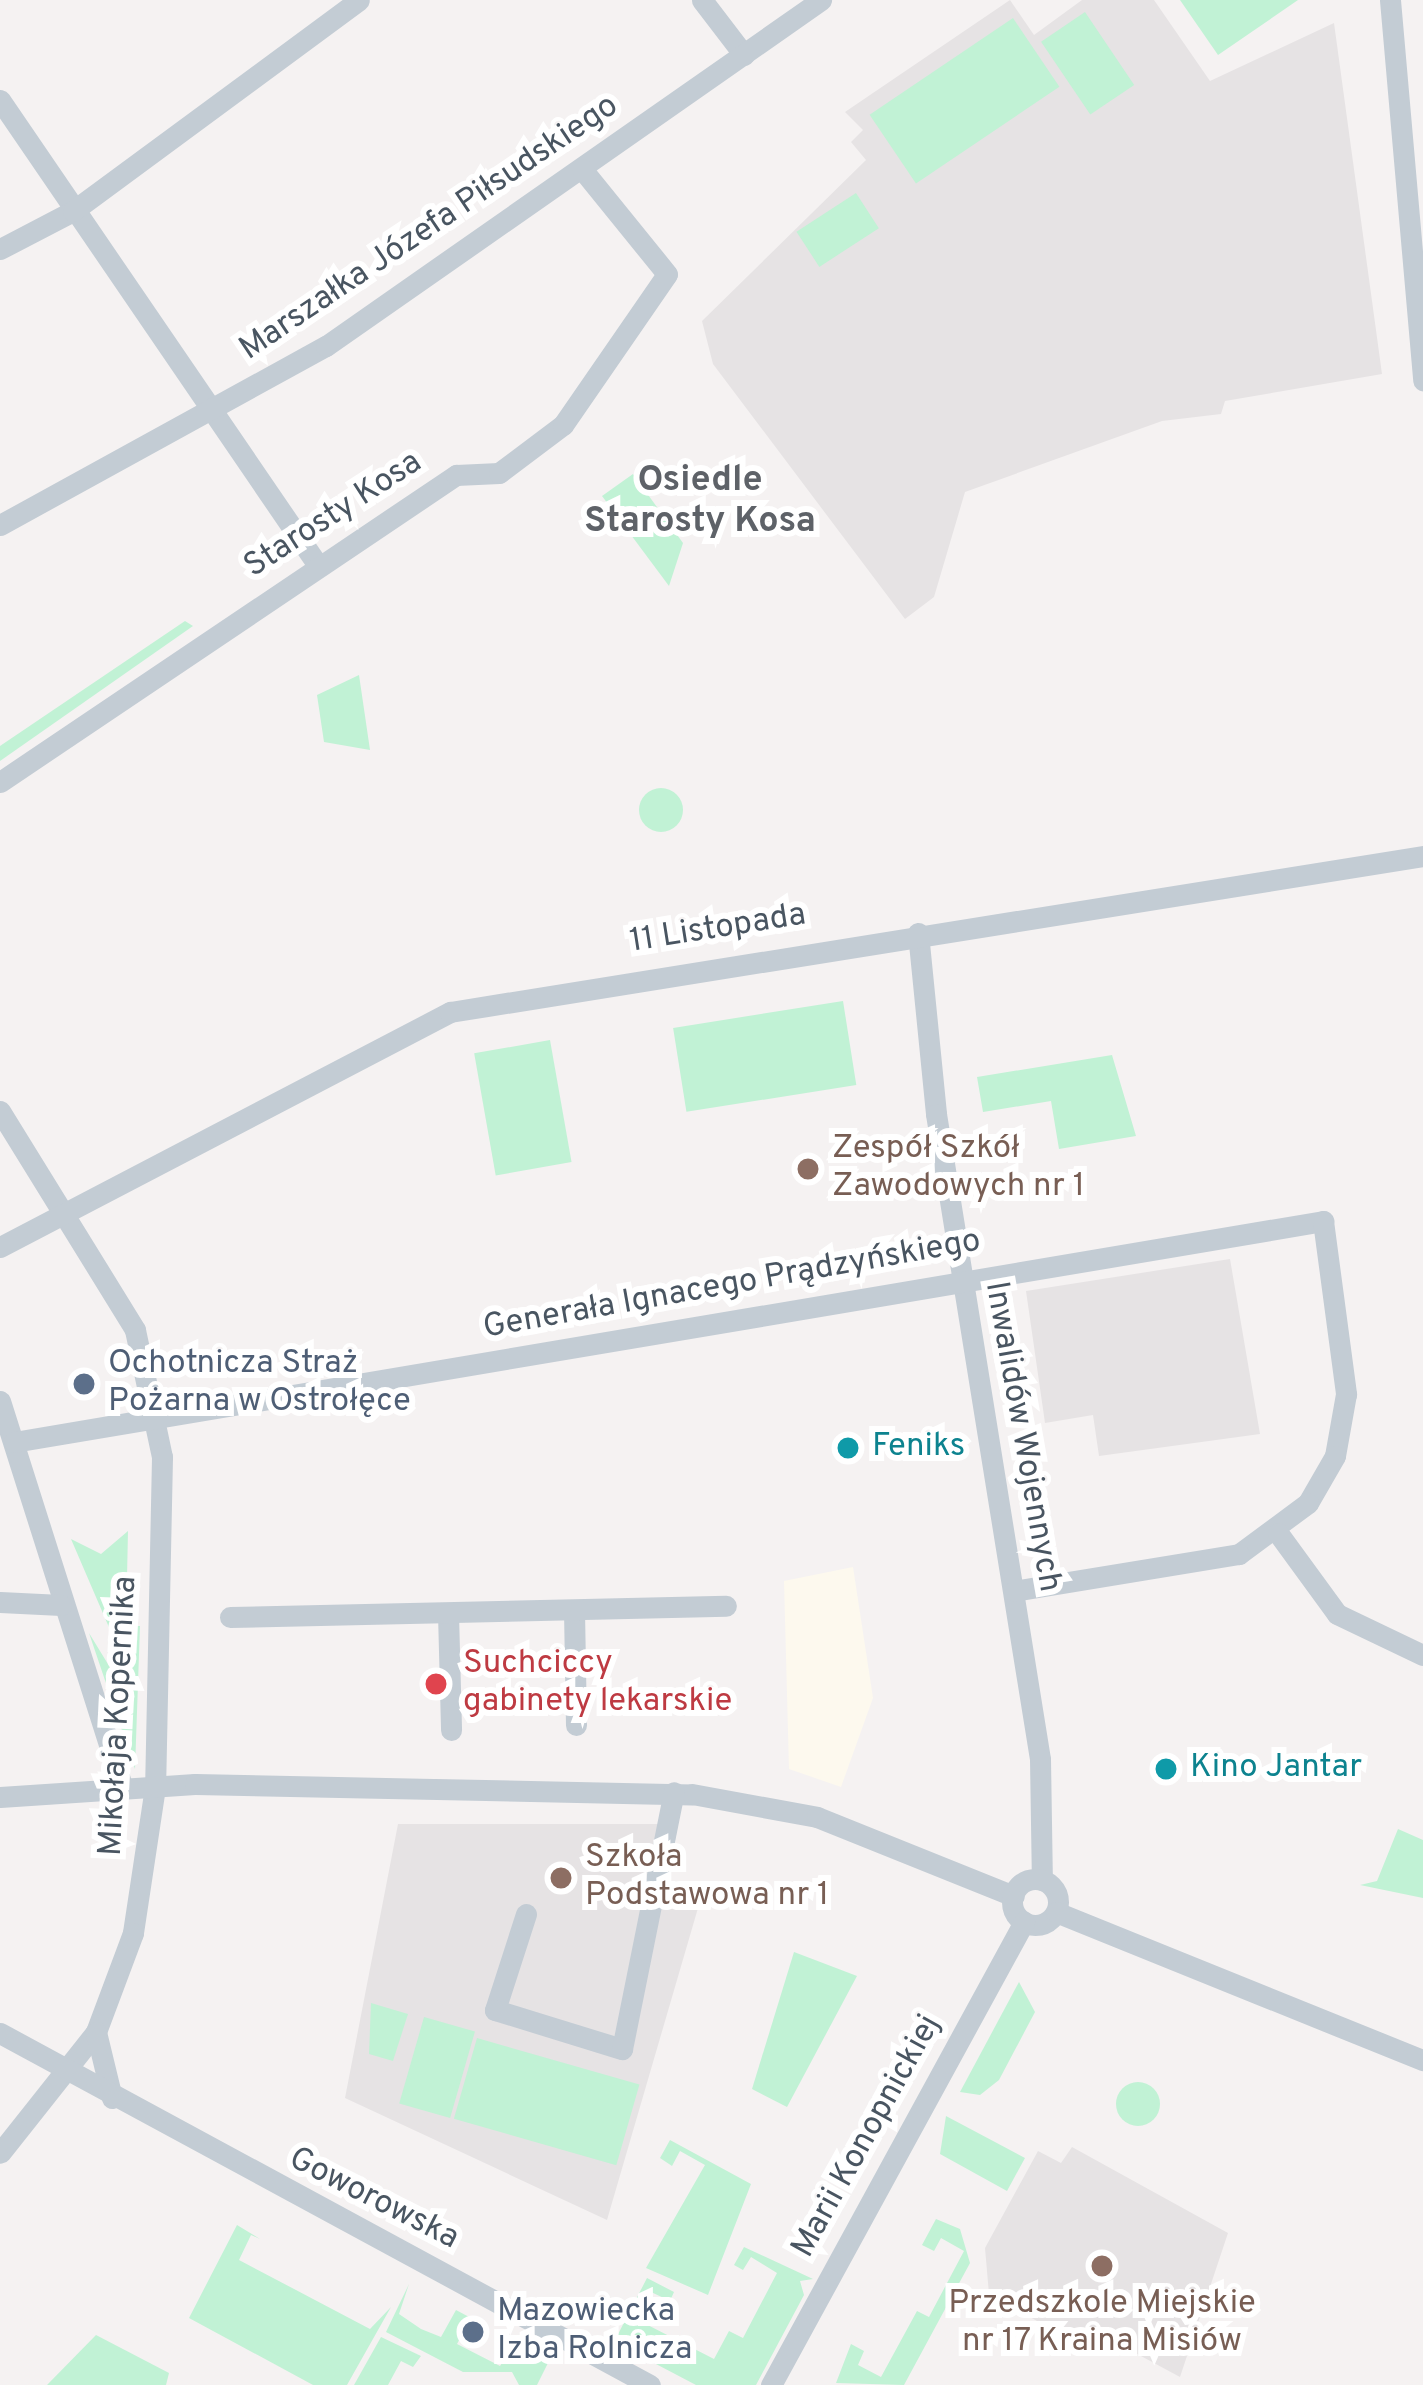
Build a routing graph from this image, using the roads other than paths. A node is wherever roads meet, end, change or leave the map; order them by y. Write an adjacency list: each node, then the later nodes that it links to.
1 (359, 0): 10 (street)
2 (702, 0): 5 (street)
3 (821, 0): 5 (street, Marszałka Józefa Piłsudskiego)
4 (1390, 0): 7 (street)
5 (744, 55): 9 (street, Marszałka Józefa Piłsudskiego)
6 (1423, 70): 7 (street)
7 (1399, 79): 12 (street)
8 (0, 100): 10 (street)
9 (582, 169): 13 (street, Marszałka Józefa Piłsudskiego); 15 (street, Starosty Kosa)
10 (73, 211): 11 (street); 13 (street)
11 (0, 248)
12 (1423, 381)
13 (212, 409): 14 (street, Marszałka Józefa Piłsudskiego); 15 (street)
14 (0, 526)
15 (317, 564): 16 (street, Starosty Kosa)
16 (0, 782)
17 (1423, 856): 18 (street, 11 Listopada)
18 (918, 933): 20 (street, 11 Listopada); 22 (street, Inwalidów Wojennych)
19 (0, 1111): 20 (street, Mikołaja Kopernika)
20 (70, 1212): 21 (street, 11 Listopada); 24 (street, Mikołaja Kopernika)
21 (0, 1247)
22 (961, 1280): 24 (street, Generała Ignacego Prądzyńskiego); 26 (street, Generała Ignacego Prądzyńskiego); 27 (street, Inwalidów Wojennych)
23 (0, 1401): 25 (street, Mikołaja Kopernika)
24 (160, 1419): 25 (street); 37 (street, Mikołaja Kopernika)
25 (14, 1442): 29 (street, Mikołaja Kopernika)
26 (1278, 1533): 27 (street); 34 (street)
27 (1014, 1591): 41 (street, Inwalidów Wojennych)
28 (0, 1603): 29 (street)
29 (61, 1605): 38 (street, Mikołaja Kopernika)
30 (726, 1606): 31 (street)
31 (574, 1610): 32 (street); 35 (street)
32 (448, 1613): 33 (street); 36 (street)
33 (230, 1617)
34 (1423, 1655)
35 (576, 1725)
36 (451, 1730)
37 (155, 1787): 38 (street); 39 (street); 46 (street, Mikołaja Kopernika)
38 (123, 1789): 40 (street)
39 (674, 1792): 42 (street); 44 (street)
40 (0, 1797)
41 (1042, 1880): 42 (street); 43 (street)
42 (1013, 1896): 45 (street)
43 (1056, 1912): 45 (street); 48 (street)
44 (526, 1914)
45 (1024, 1922): 53 (street, Marii Konopnickiej)
46 (96, 2032): 49 (street, Mikołaja Kopernika); 50 (street)
47 (0, 2033): 49 (street, Goworowska)
48 (1423, 2060)
49 (68, 2071): 50 (street, Goworowska); 51 (street, Mikołaja Kopernika)
50 (112, 2098): 52 (street, Goworowska)
51 (0, 2152)
52 (650, 2385)
53 (771, 2385)

